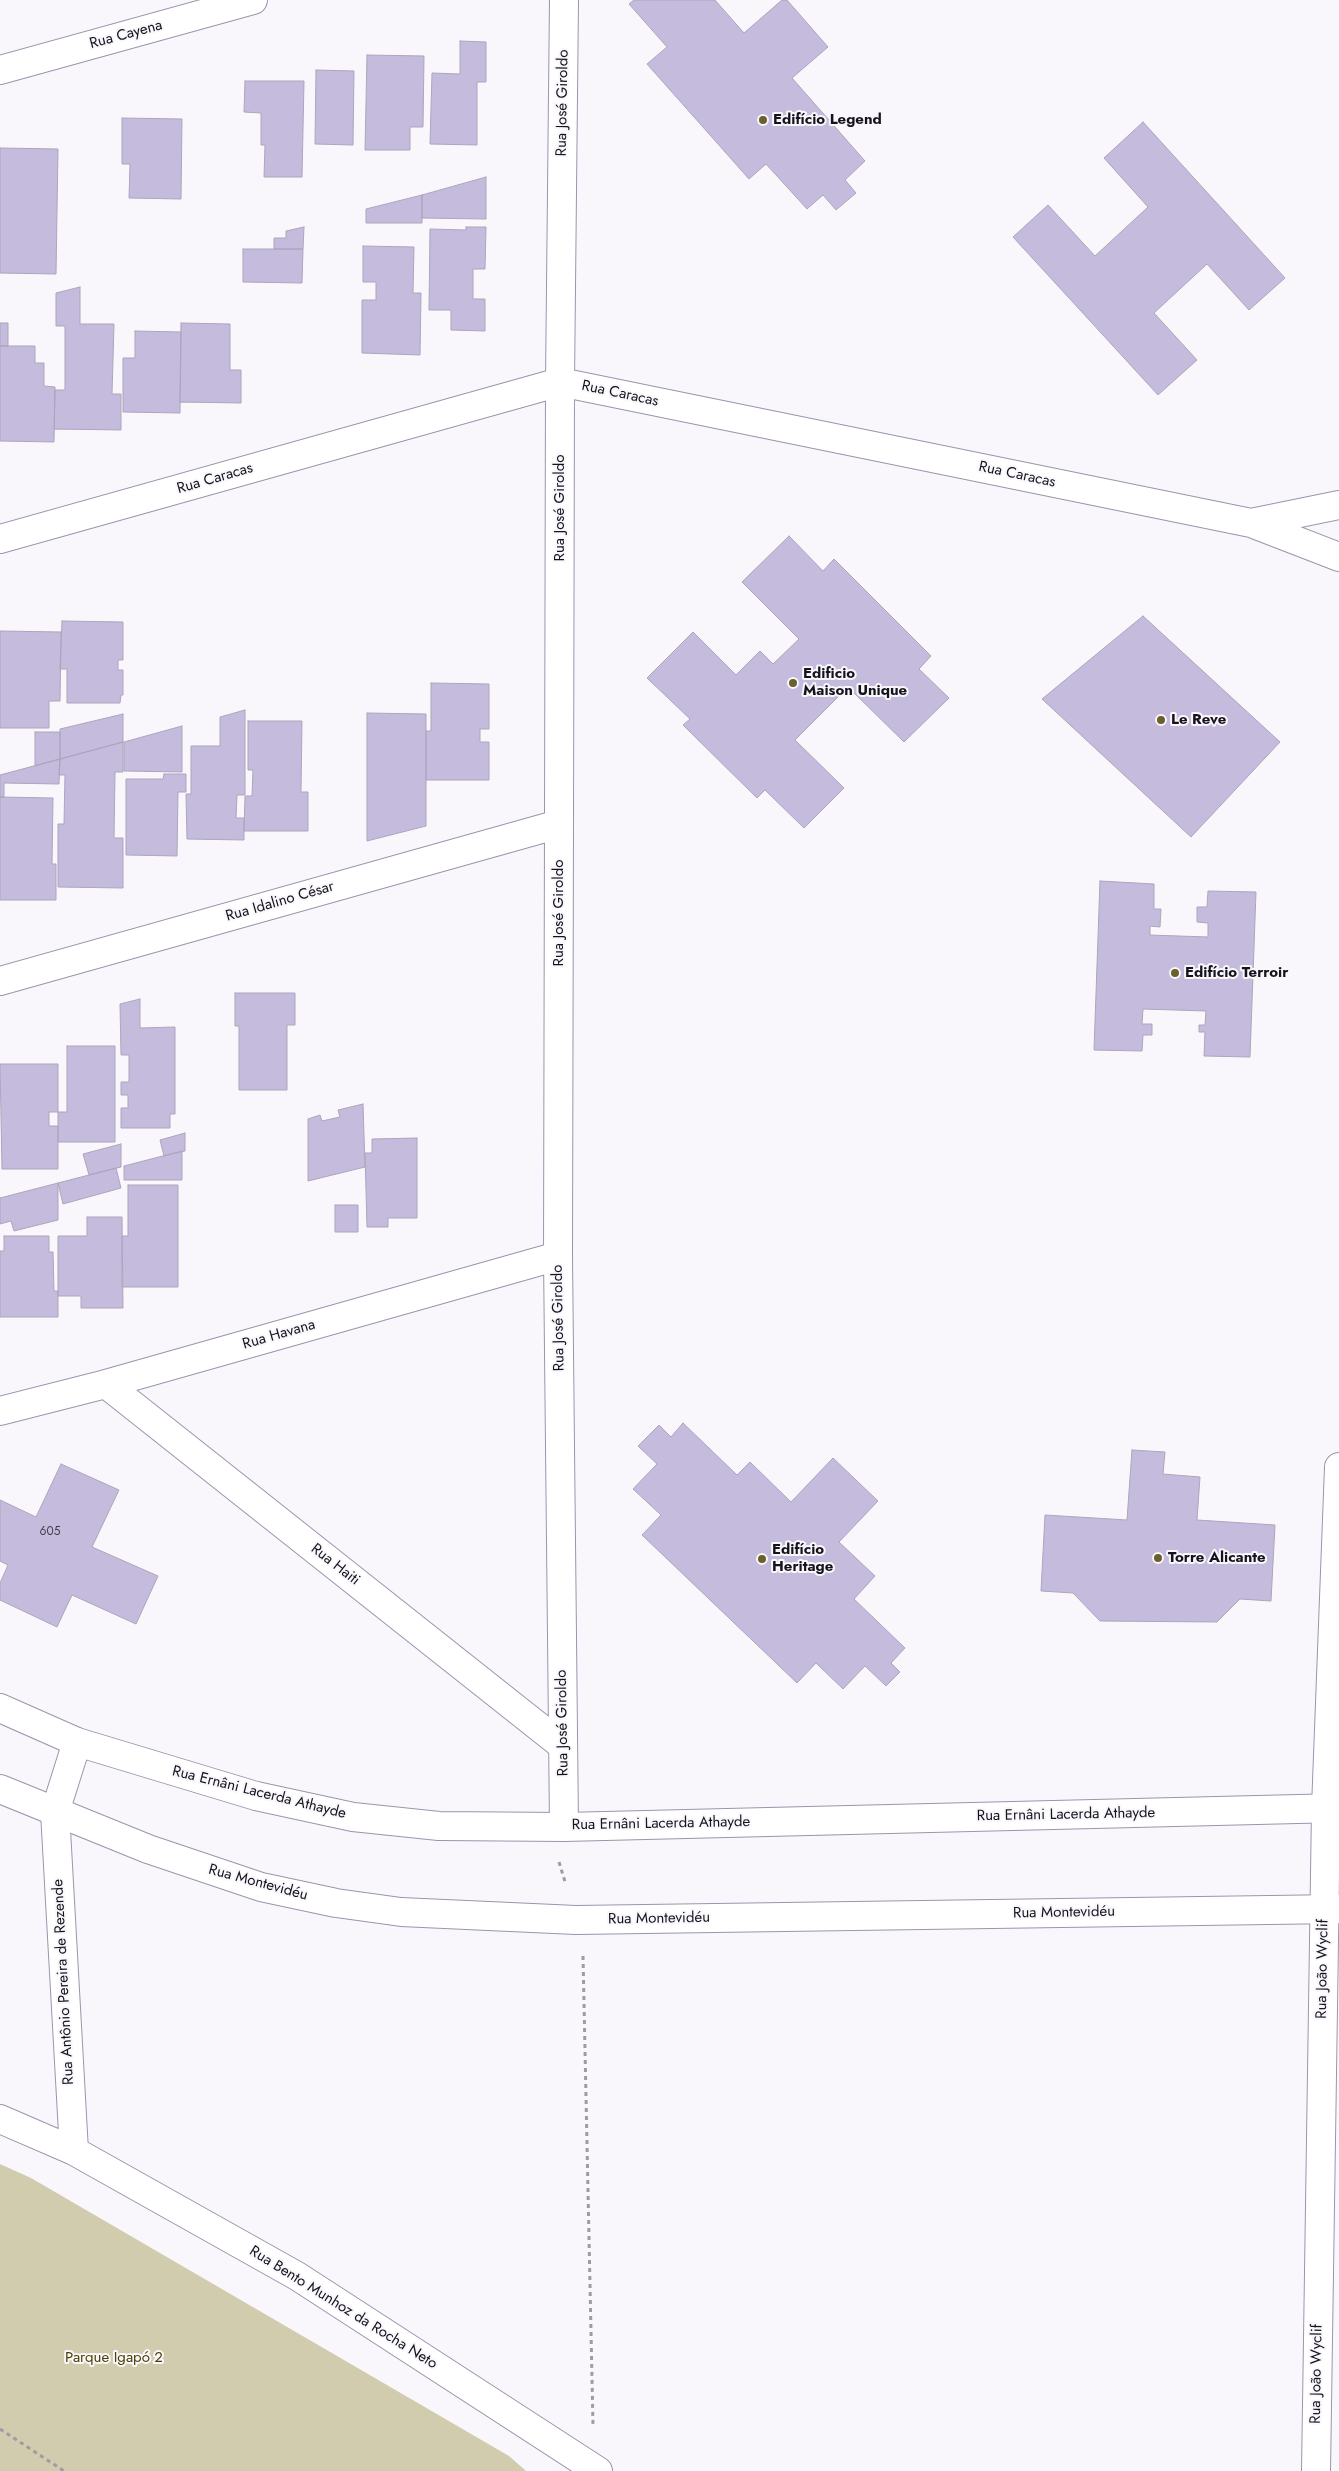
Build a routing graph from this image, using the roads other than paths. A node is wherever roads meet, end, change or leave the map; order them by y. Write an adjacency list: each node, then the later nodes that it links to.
1 (253, 0): 3 (street, Rua Cayena)
2 (564, 0): 4 (street, Rua José Giroldo)
3 (0, 70)
4 (560, 382): 6 (street, Rua Caracas); 7 (street, Rua Caracas); 9 (street, Rua José Giroldo)
5 (1339, 505): 6 (street, Rua Caracas)
6 (1251, 523): 8 (street, Rua Caracas)
7 (0, 539)
8 (1339, 557)
9 (559, 824): 10 (street, Rua Idalino César); 11 (street, Rua José Giroldo)
10 (0, 981)
11 (558, 1256): 12 (street, Rua Havana); 17 (street, Rua José Giroldo)
12 (106, 1384): 13 (street, Rua Havana); 17 (street, Rua Haiti)
13 (0, 1411)
14 (1339, 1467): 19 (street, Rua João Wyclif)
15 (0, 1708): 16 (street, Rua Ernâni Lacerda Athayde)
16 (77, 1742): 20 (street); 21 (street, Rua Ernâni Lacerda Athayde)
17 (563, 1746): 21 (street, Rua José Giroldo)
18 (0, 1789): 20 (street, Rua Montevidéu)
19 (1332, 1808): 21 (street, Rua Ernâni Lacerda Athayde); 22 (street, Rua João Wyclif)
20 (55, 1812): 22 (street, Rua Montevidéu); 24 (street, Rua Antônio Pereira de Rezende)
21 (564, 1827)
22 (1331, 1909): 26 (street, Rua João Wyclif)
23 (0, 2119): 24 (street, Rua Bento Munhoz da Rocha Neto)
24 (74, 2151): 25 (street, Rua Bento Munhoz da Rocha Neto)
25 (598, 2471)
26 (1316, 2471)

